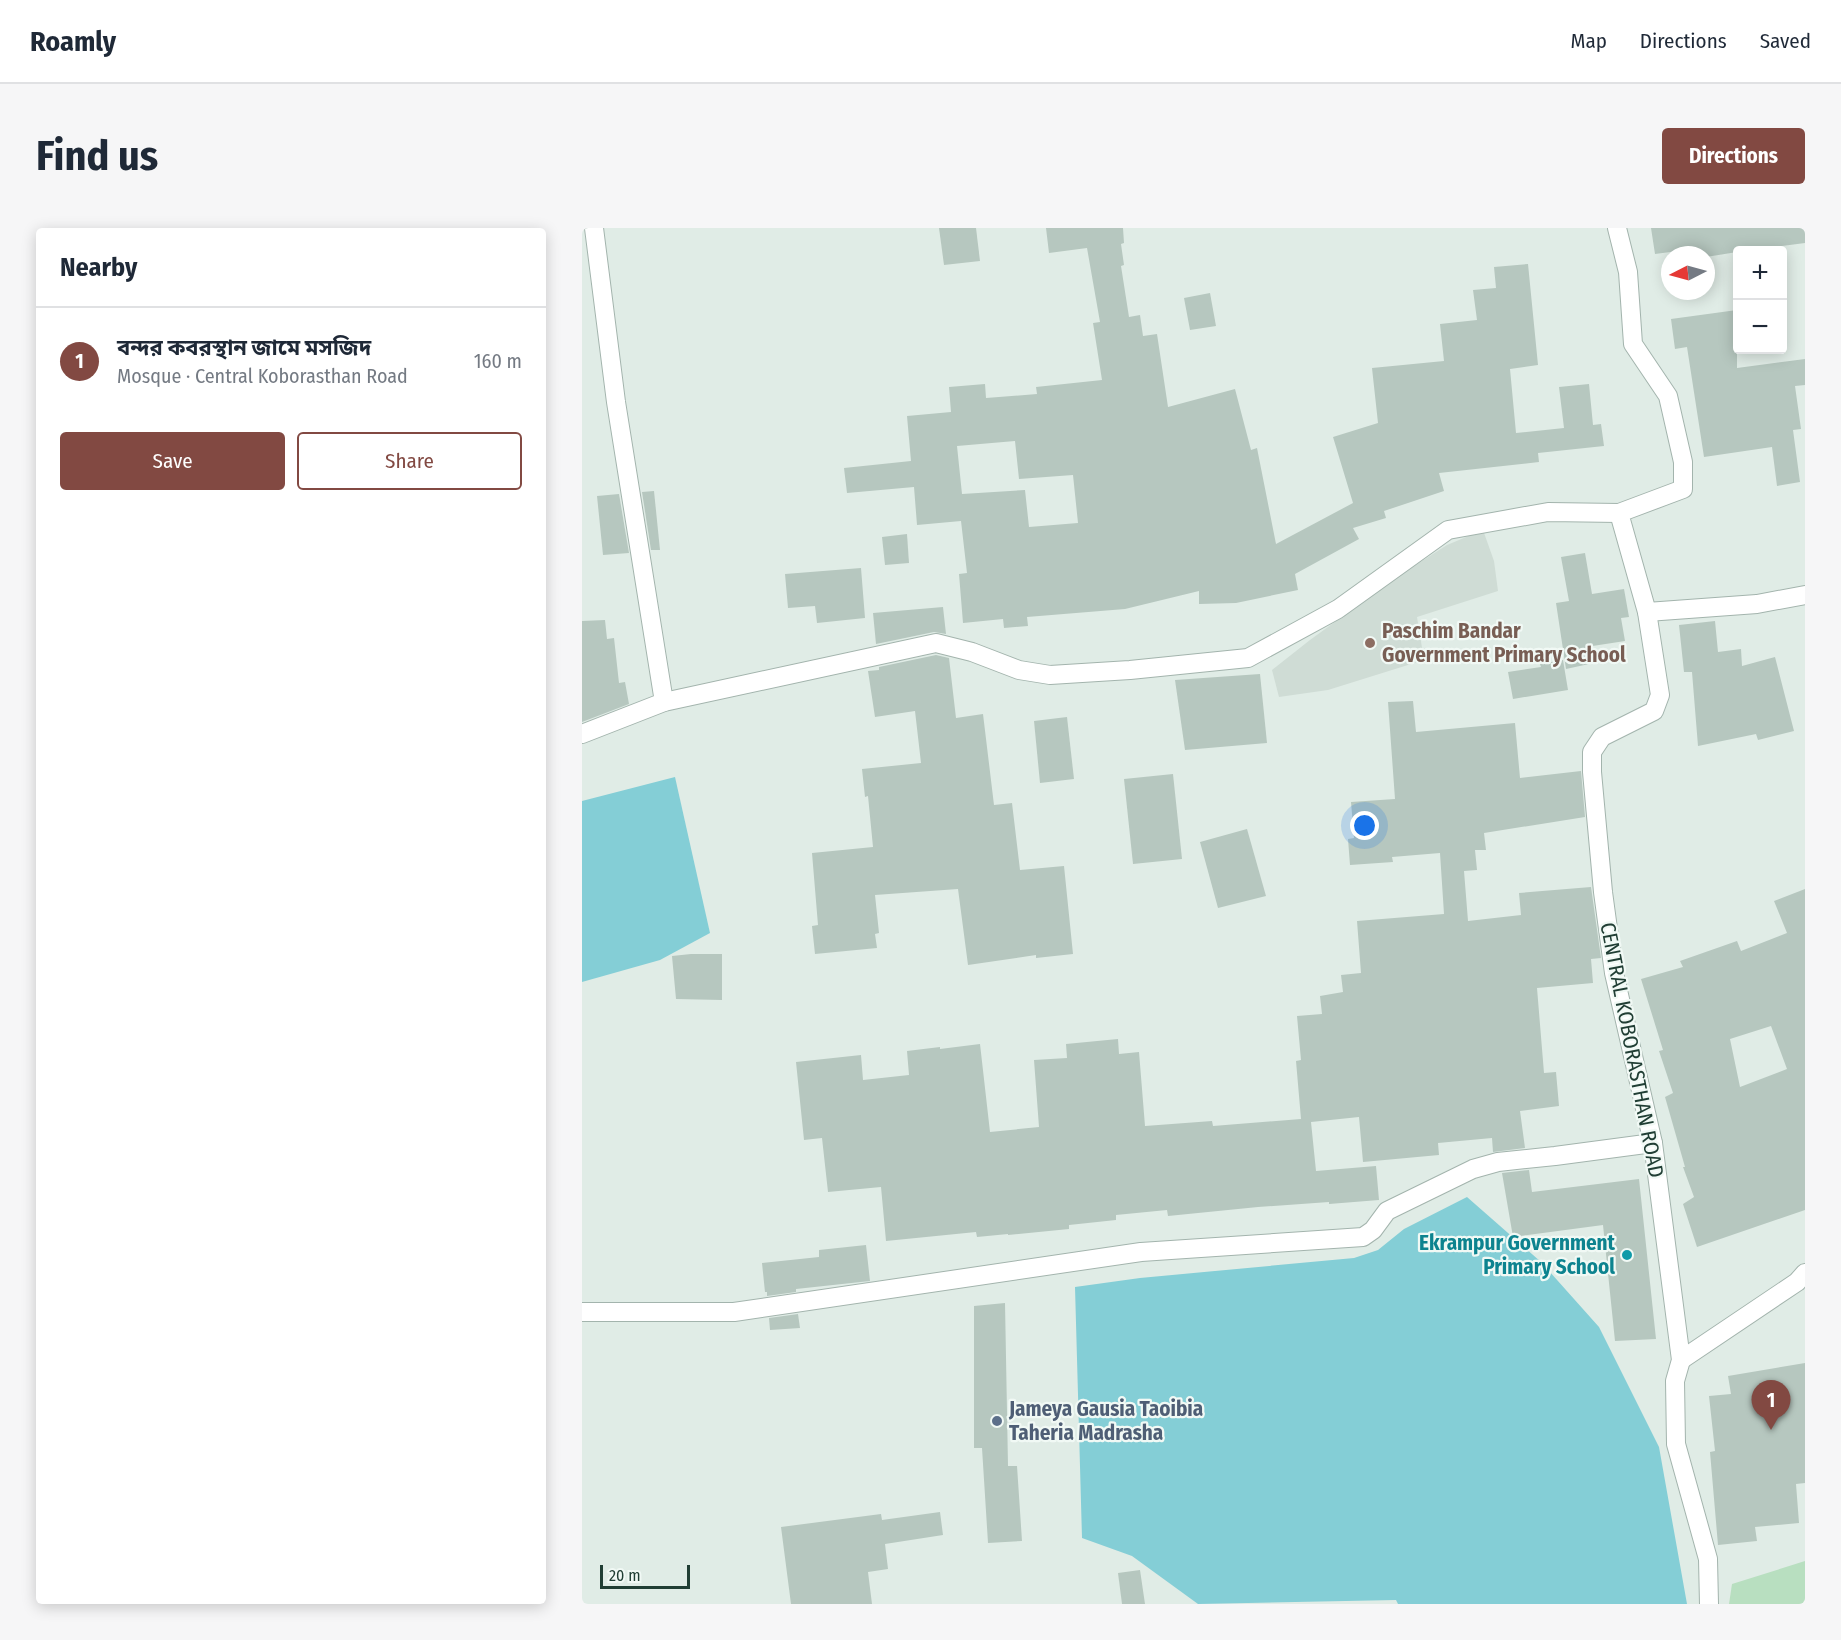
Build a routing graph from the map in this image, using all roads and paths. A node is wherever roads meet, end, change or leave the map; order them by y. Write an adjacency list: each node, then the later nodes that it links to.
1 (594, 228): 6 (street)
2 (1617, 228): 3 (street)
3 (1619, 513): 5 (street, CENTRAL KOBORASTHAN ROAD); 6 (street)
4 (1805, 595): 5 (street)
5 (1647, 612): 8 (street, CENTRAL KOBORASTHAN ROAD)
6 (664, 702): 7 (street)
7 (582, 734)
8 (1653, 1143): 10 (street); 11 (street, CENTRAL KOBORASTHAN ROAD)
9 (1805, 1273): 11 (street)
10 (582, 1312)
11 (1681, 1360): 12 (street, CENTRAL KOBORASTHAN ROAD)
12 (1709, 1604)

